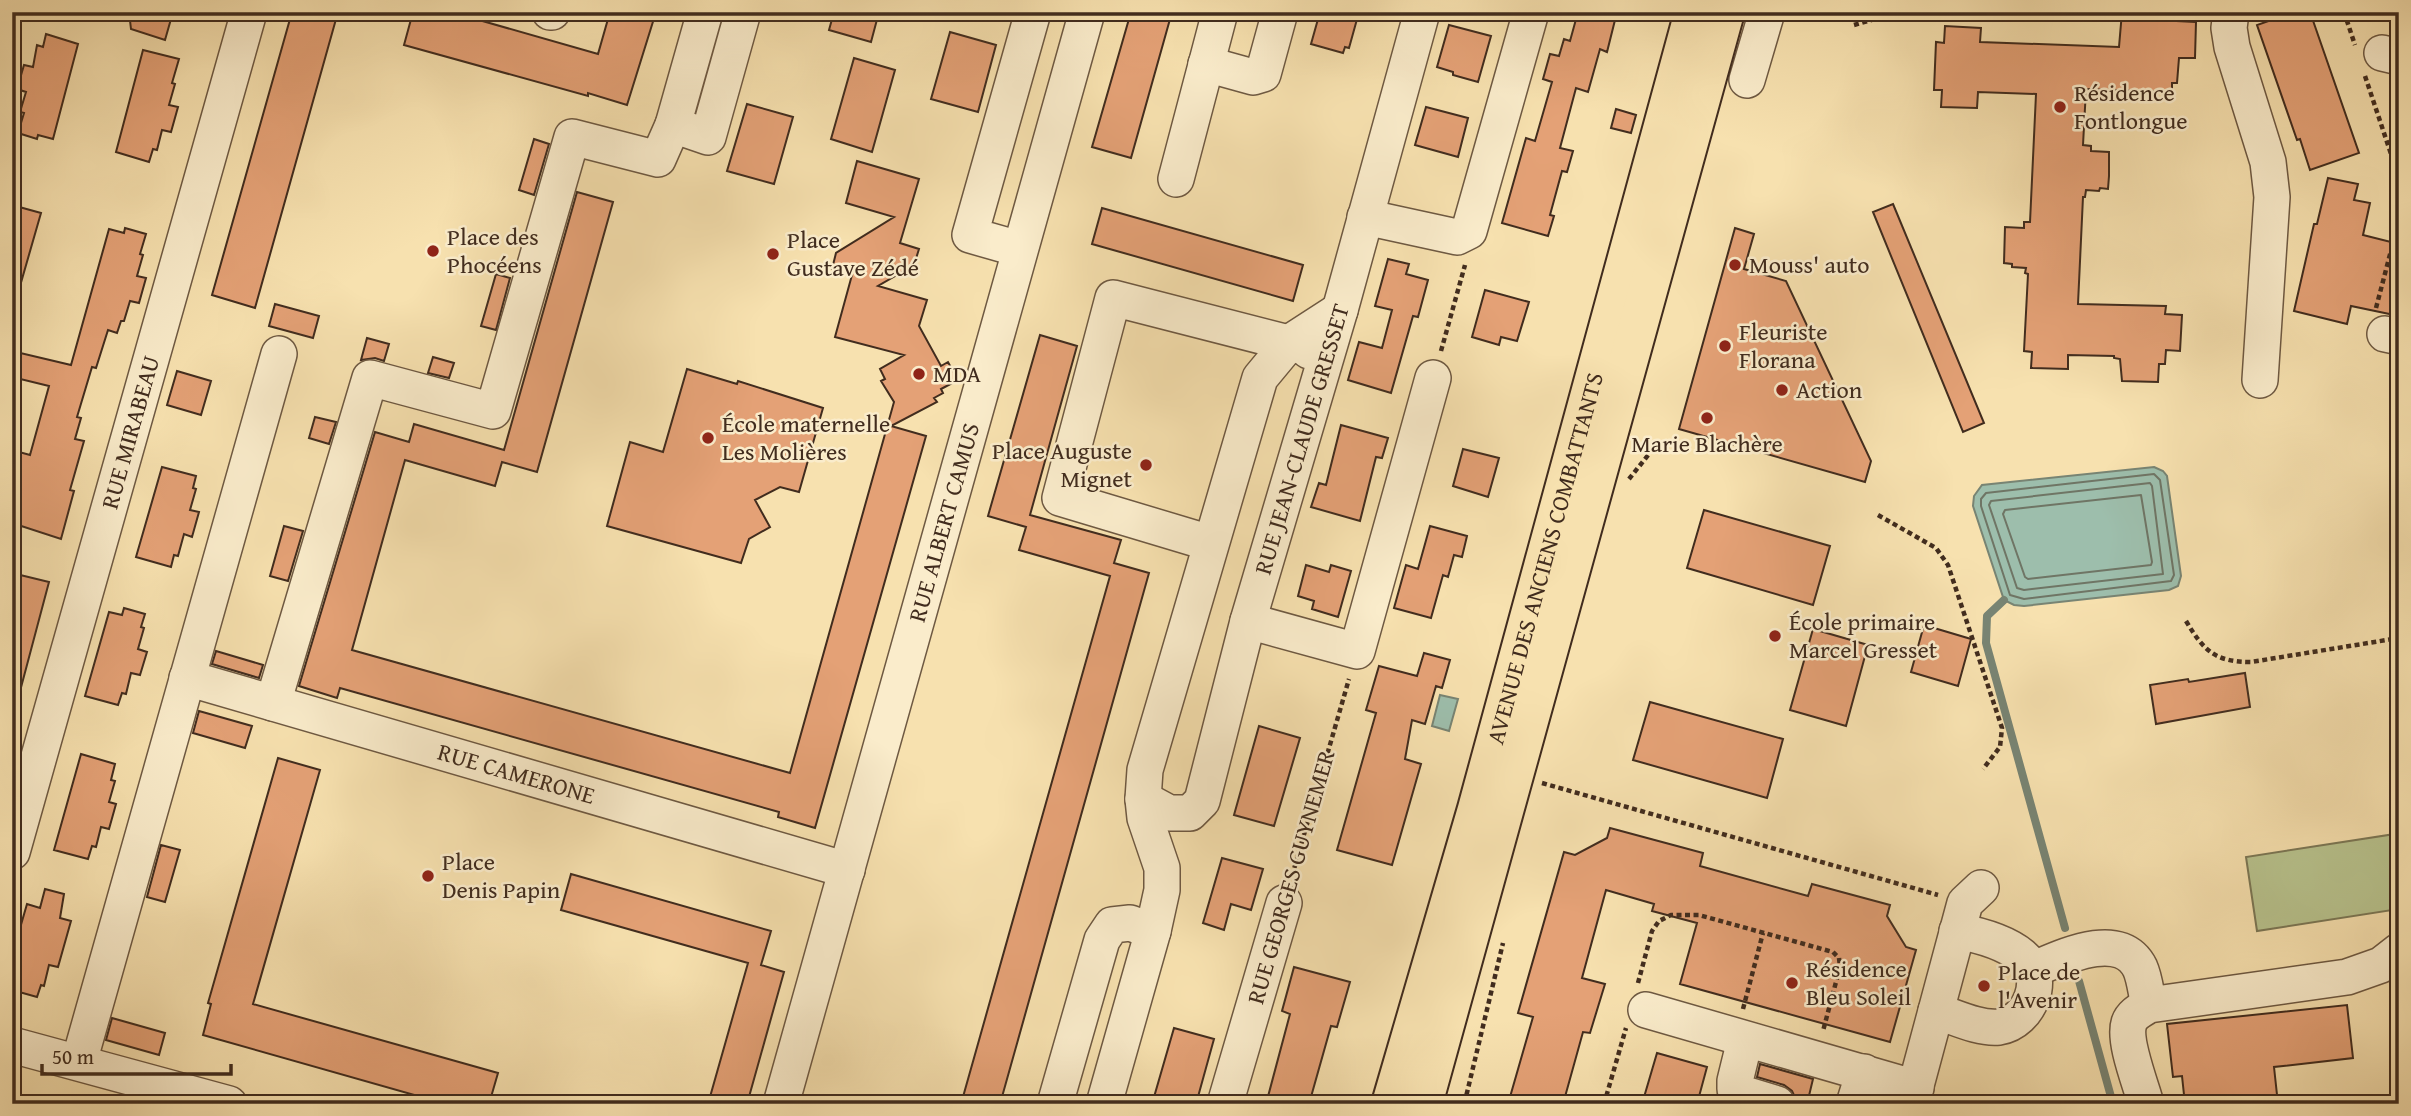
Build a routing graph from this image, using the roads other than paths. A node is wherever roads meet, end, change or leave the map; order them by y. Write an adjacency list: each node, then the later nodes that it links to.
1 (249, 12): 31 (street, RUE MIRABEAU)
2 (705, 12): 16 (street)
3 (743, 12): 16 (street)
4 (1033, 12): 19 (street)
5 (1087, 12): 19 (street, RUE ALBERT CAMUS)
6 (1220, 12): 14 (street)
7 (1280, 12): 14 (street)
8 (1422, 12): 18 (street, RUE JEAN-CLAUDE GRESSET)
9 (1531, 12): 18 (street)
10 (1694, 12): 50 (main road, AVENUE DES ANCIENS COMBATTANTS)
11 (1726, 12): 51 (main road, AVENUE DES ANCIENS COMBATTANTS)
12 (1767, 12): 15 (street)
13 (2231, 12): 25 (street)
14 (1206, 64): 17 (street)
15 (1747, 80)
16 (673, 125): 29 (street)
17 (1176, 179)
18 (1365, 217): 20 (street, RUE JEAN-CLAUDE GRESSET)
19 (1019, 249): 32 (street, RUE ALBERT CAMUS)
20 (1340, 310): 21 (street); 23 (street, RUE JEAN-CLAUDE GRESSET)
21 (1289, 343): 23 (street); 26 (street); 26 (street)
22 (279, 354): 28 (street)
23 (1322, 371): 27 (street, RUE JEAN-CLAUDE GRESSET)
24 (1433, 378): 27 (street)
25 (2260, 380)
26 (1210, 544): 30 (street)
27 (1248, 621): 30 (street, RUE JEAN-CLAUDE GRESSET)
28 (187, 678): 29 (street, RUE CAMERONE); 42 (street)
29 (274, 703): 32 (street, RUE CAMERONE)
30 (1143, 799): 34 (street)
31 (12, 852)
32 (847, 870): 46 (street, RUE ALBERT CAMUS)
33 (1284, 903): 49 (street, RUE GEORGES GUYNEMER)
34 (1153, 931): 47 (street); 48 (street)
35 (2399, 951): 37 (street)
36 (2032, 970): 37 (street); 39 (street); 39 (street)
37 (2149, 1005): 53 (street)
38 (1646, 1010): 40 (street)
39 (1936, 1011): 44 (street)
40 (1741, 1038): 43 (street); 52 (street)
41 (12, 1045): 42 (street)
42 (79, 1062): 45 (street)
43 (1859, 1088): 44 (street)
44 (1913, 1096)
45 (229, 1104)
46 (781, 1104)
47 (1055, 1104)
48 (1104, 1104)
49 (1225, 1104)
50 (1391, 1104)
51 (1423, 1104)
52 (1777, 1104)
53 (2146, 1104)

